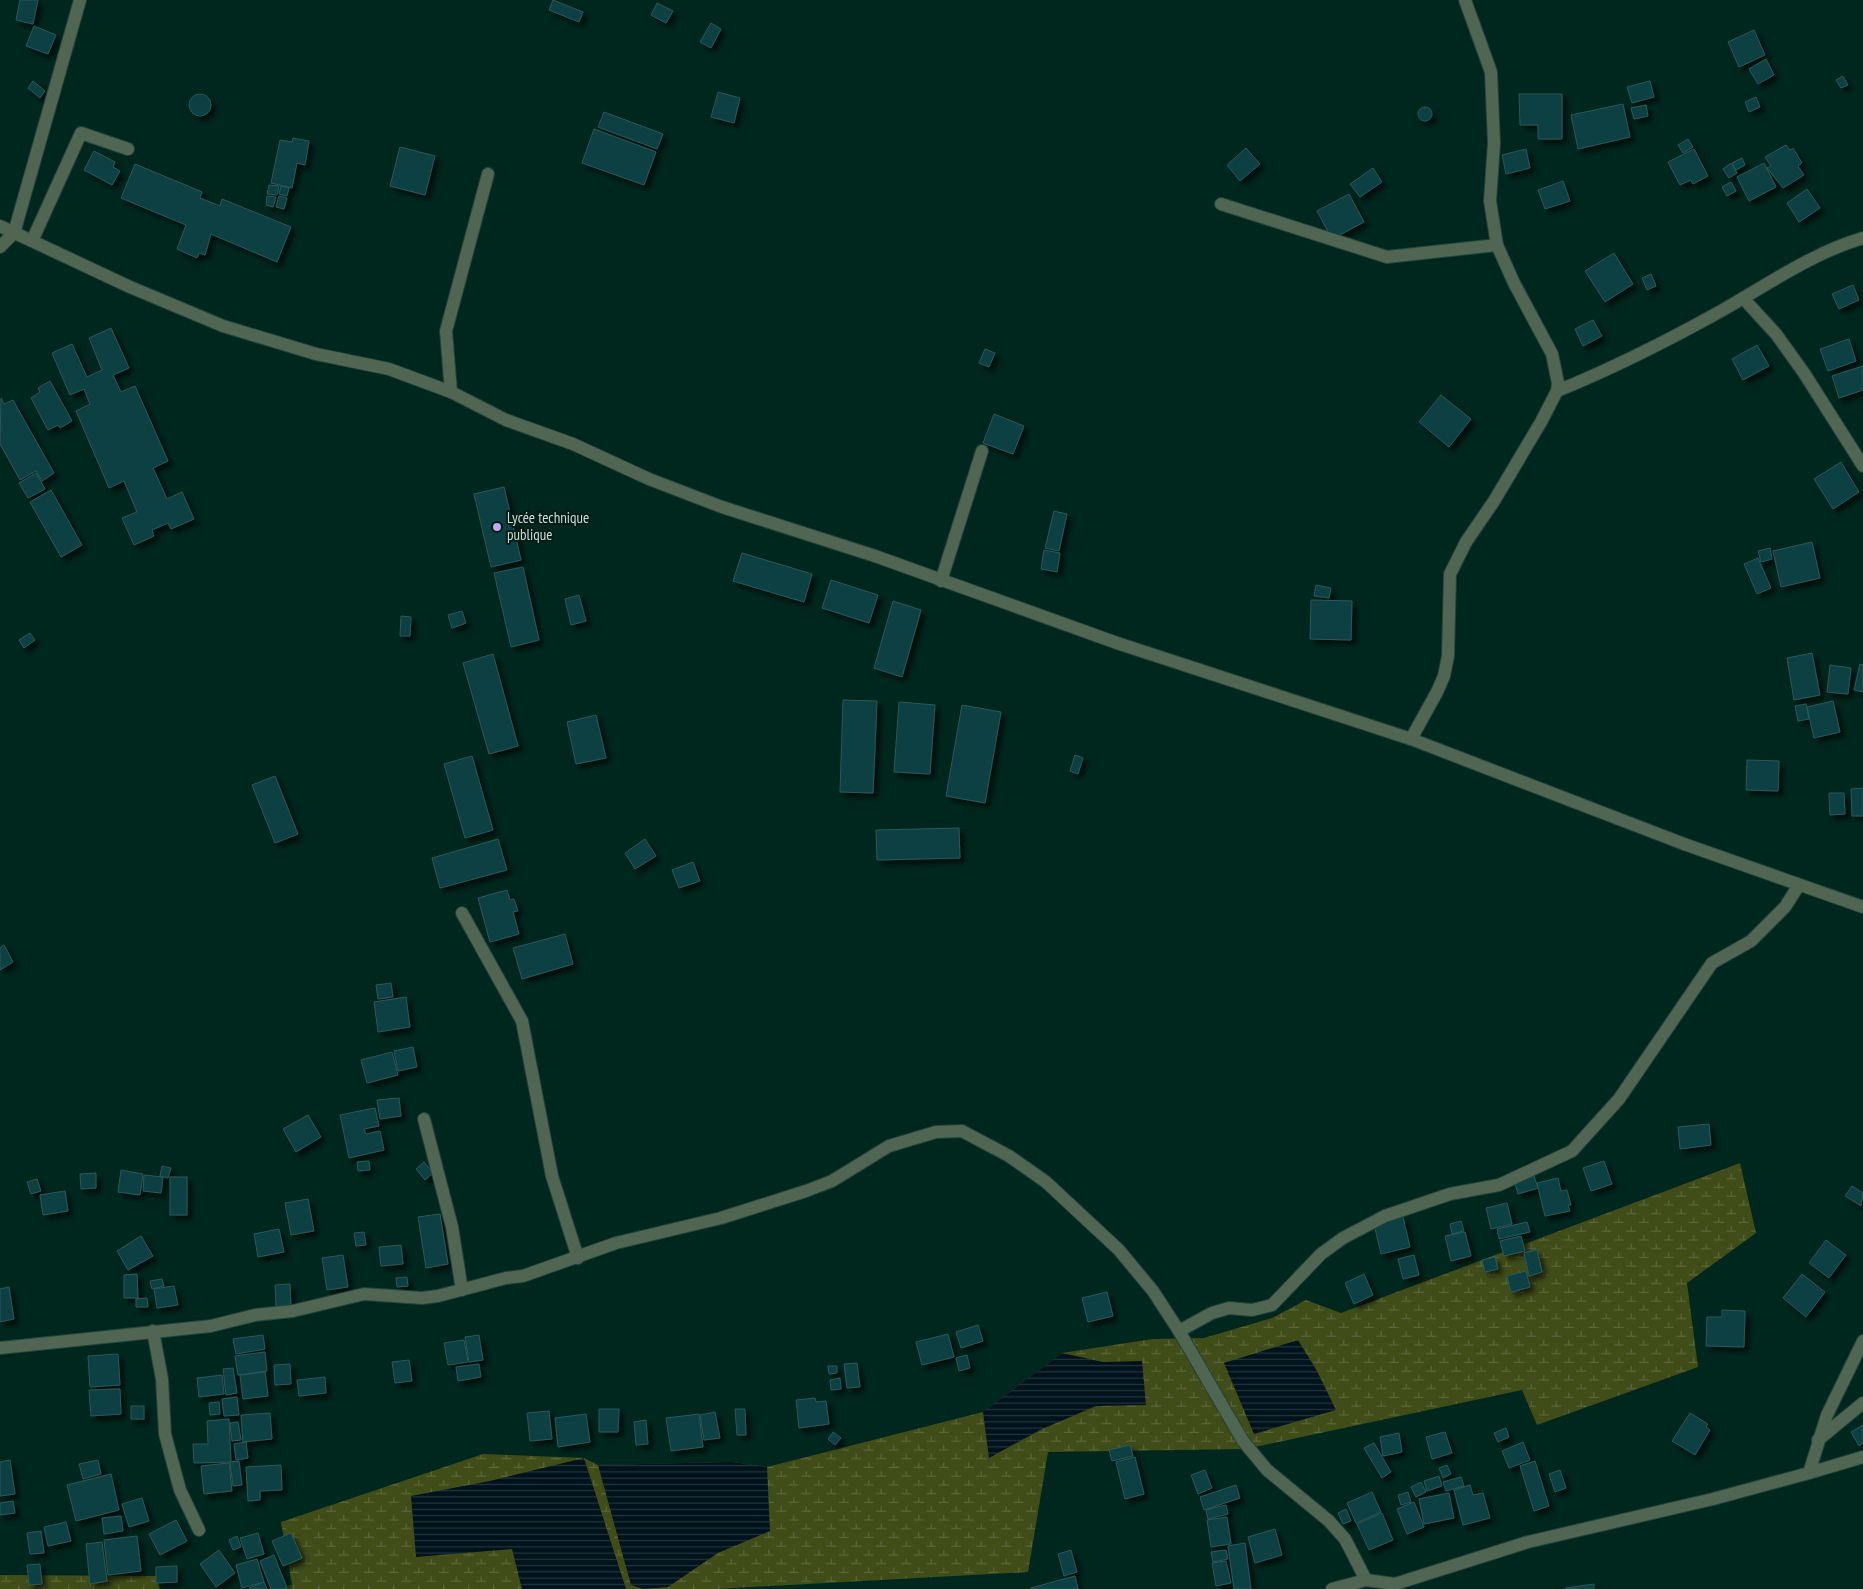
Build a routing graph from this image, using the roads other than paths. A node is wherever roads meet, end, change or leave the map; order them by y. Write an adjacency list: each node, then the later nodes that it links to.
1 (80, 0): 7 (street)
2 (1466, 0): 10 (street)
3 (128, 149): 9 (street)
4 (488, 174): 14 (street)
5 (1221, 204): 10 (street)
6 (0, 226): 7 (street)
7 (14, 233): 9 (street); 11 (street)
8 (1863, 238): 12 (street)
9 (32, 241): 14 (street)
10 (1497, 245): 13 (street)
11 (0, 246)
12 (1743, 298): 13 (street); 16 (street)
13 (1557, 391): 18 (street)
14 (451, 392): 17 (street)
15 (982, 450): 17 (street)
16 (1863, 466)
17 (941, 581): 18 (street)
18 (1410, 739): 19 (street)
19 (1799, 885): 20 (street); 26 (street)
20 (1863, 907)
21 (462, 913): 23 (street)
22 (424, 1119): 24 (street)
23 (578, 1258): 24 (street); 26 (street)
24 (462, 1290): 25 (street)
25 (153, 1331): 28 (street); 33 (street)
26 (1179, 1331): 34 (street)
27 (1863, 1341): 30 (street)
28 (0, 1348)
29 (1863, 1403): 30 (street)
30 (1818, 1440): 32 (street)
31 (1863, 1457): 32 (street)
32 (1809, 1473): 35 (street)
33 (199, 1530)
34 (1366, 1580): 35 (street); 36 (street)
35 (1396, 1587)
36 (1332, 1589)

